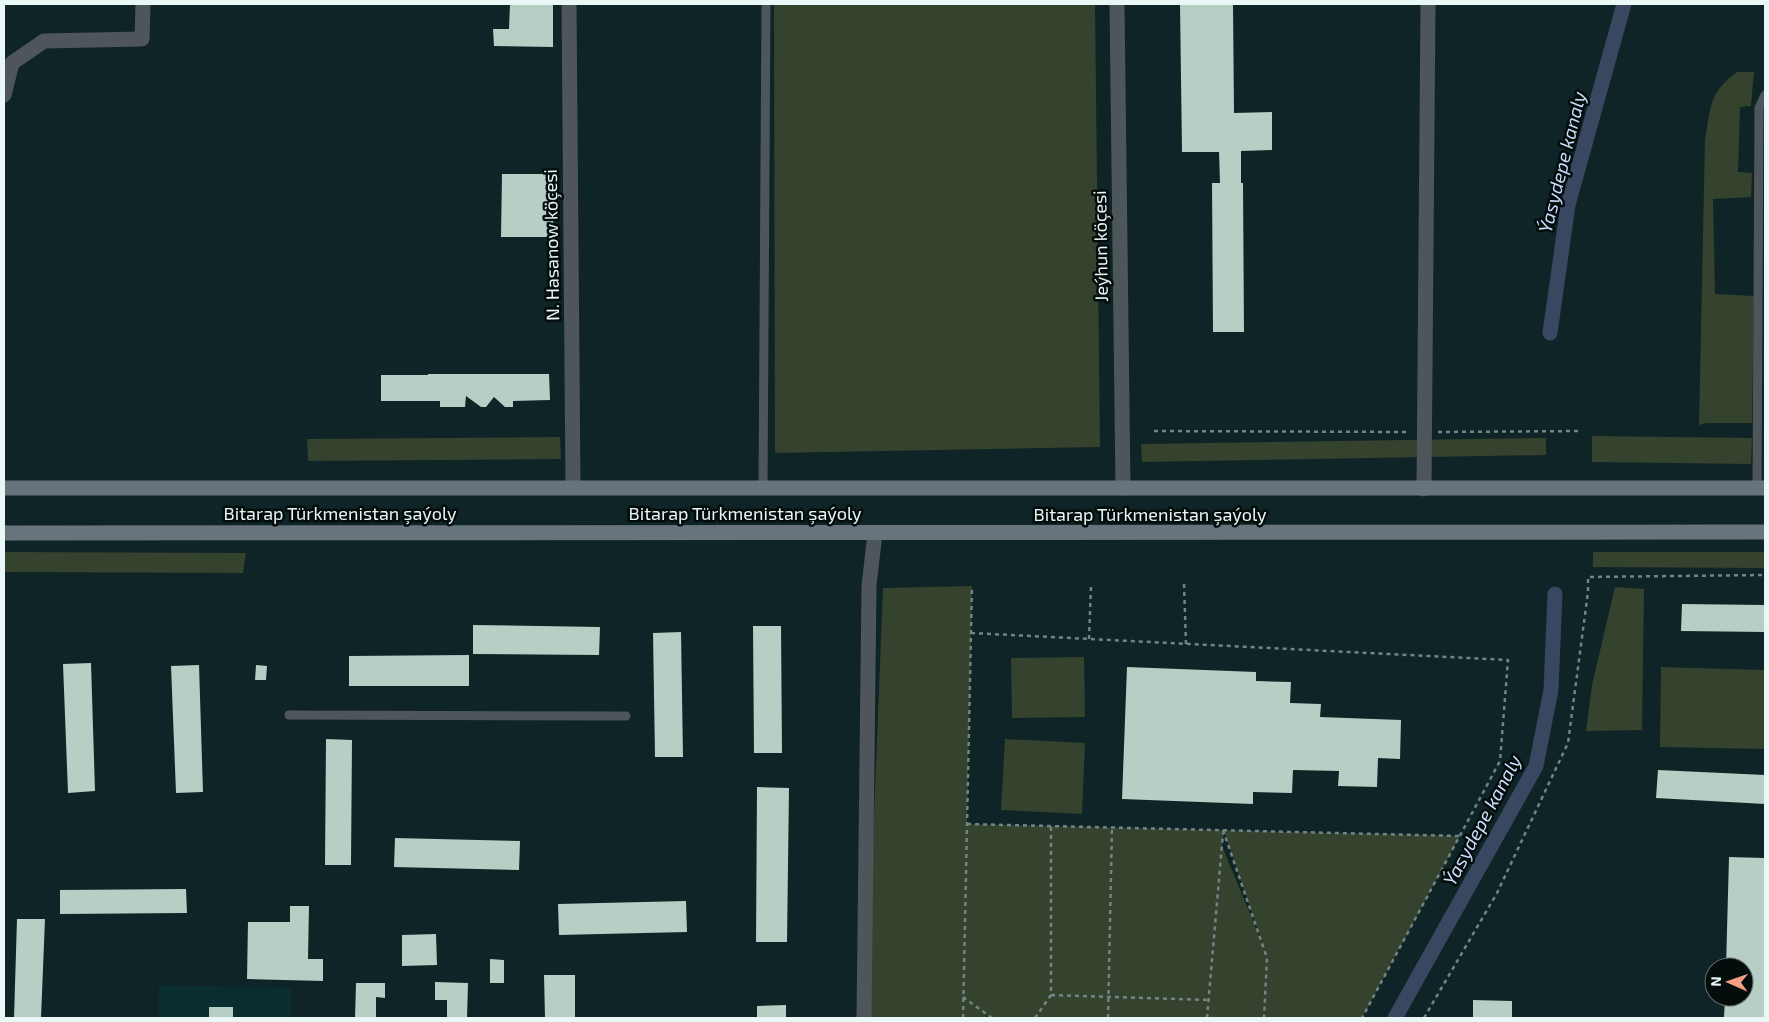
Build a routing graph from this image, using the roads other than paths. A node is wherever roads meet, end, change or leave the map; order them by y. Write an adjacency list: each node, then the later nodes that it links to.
1 (143, 4): 6 (street)
2 (569, 4): 8 (street, N. Hasanow köçesi)
3 (766, 4): 9 (lane)
4 (1118, 4): 11 (street, Jeýhun köçesi)
5 (1428, 4): 13 (street)
6 (4, 95)
7 (1765, 95): 12 (lane)
8 (573, 487): 9 (main road, Bitarap Türkmenistan şaýoly); 10 (main road, Bitarap Türkmenistan şaýoly)
9 (763, 487): 11 (main road, Bitarap Türkmenistan şaýoly)
10 (4, 488)
11 (1122, 488): 13 (main road, Bitarap Türkmenistan şaýoly)
12 (1761, 488): 13 (main road, Bitarap Türkmenistan şaýoly)
13 (1424, 489)
14 (1765, 532): 16 (main road, Bitarap Türkmenistan şaýoly)
15 (4, 533): 16 (main road, Bitarap Türkmenistan şaýoly)
16 (876, 533): 19 (street)
17 (289, 715): 18 (lane)
18 (626, 716)
19 (864, 1018)

